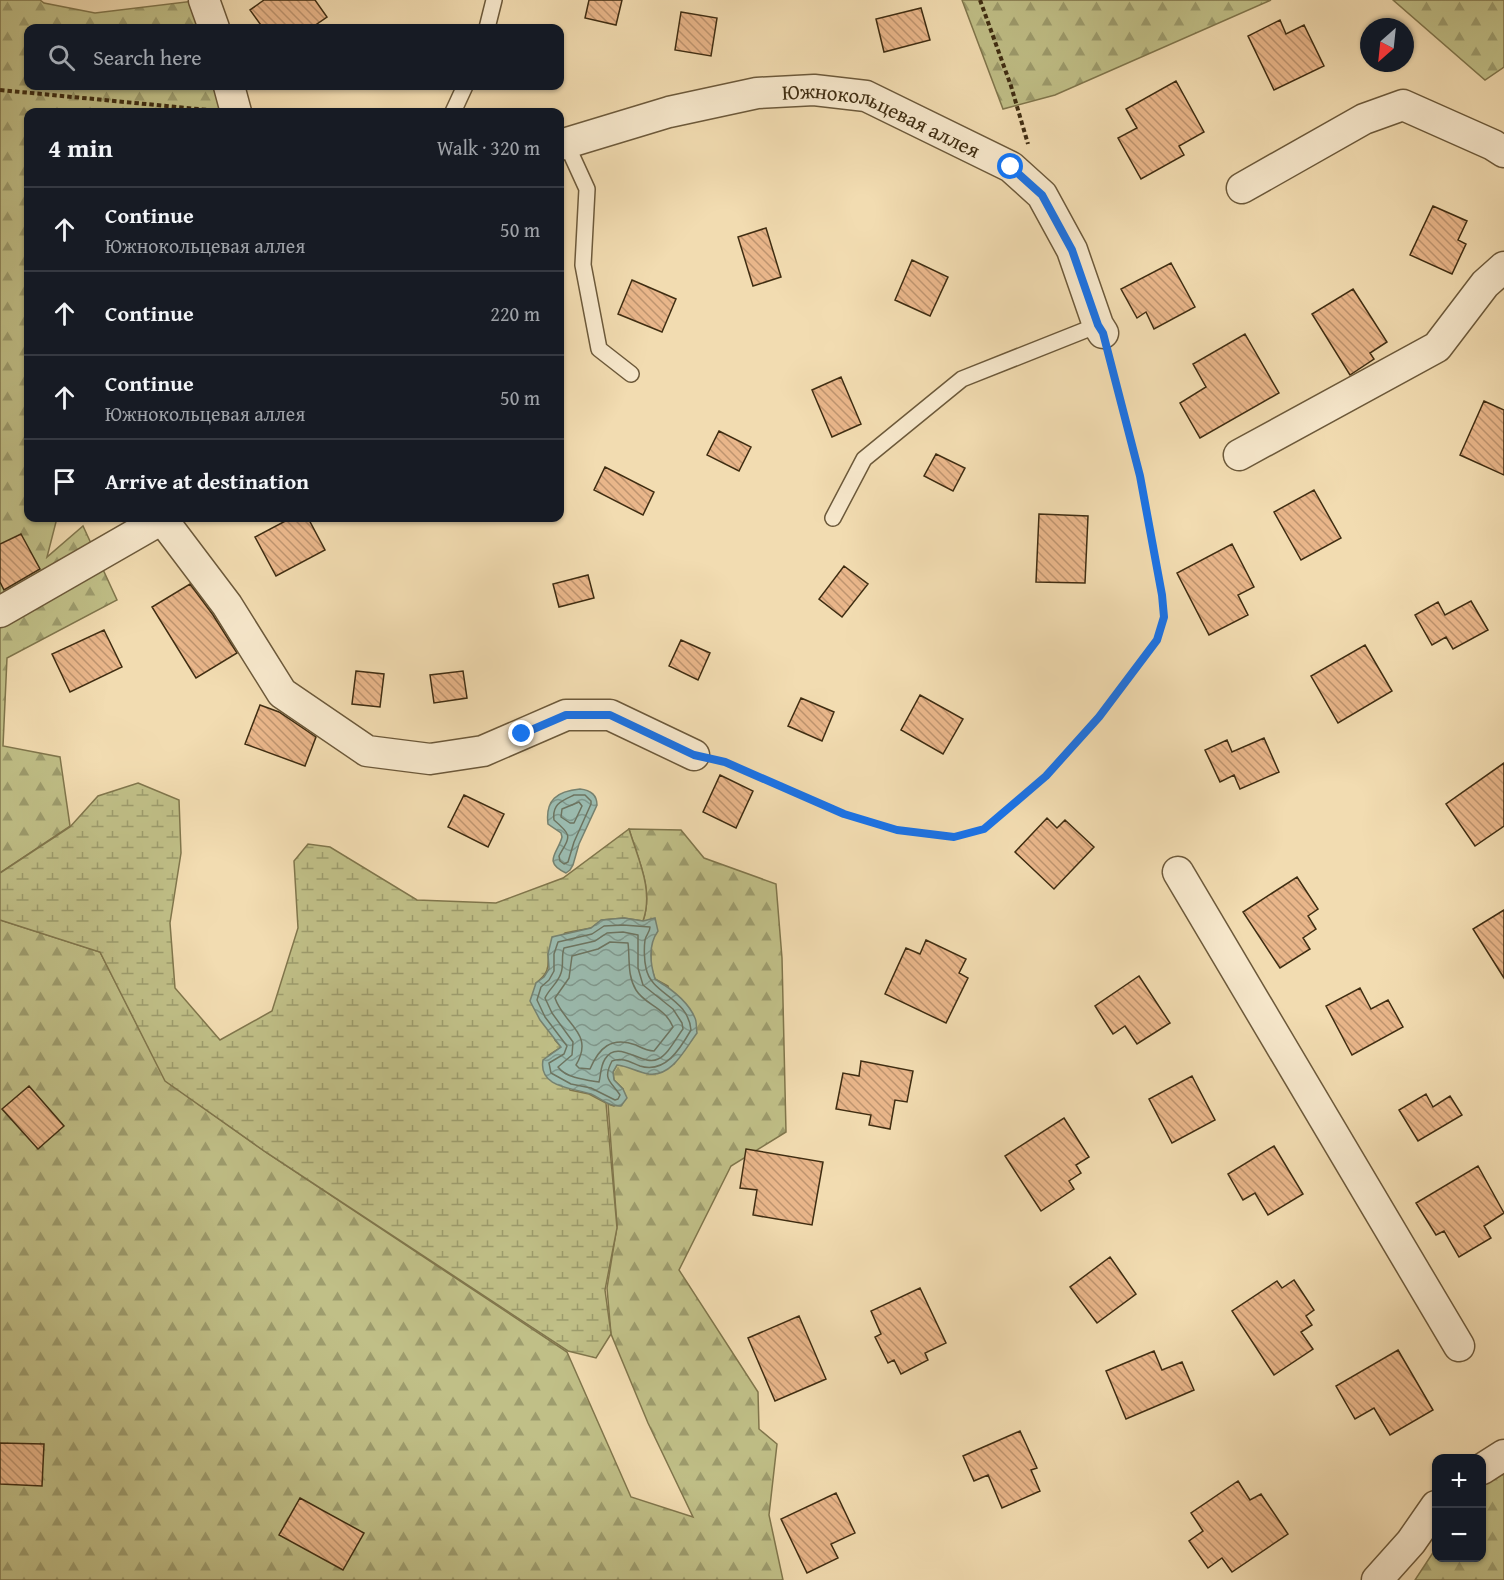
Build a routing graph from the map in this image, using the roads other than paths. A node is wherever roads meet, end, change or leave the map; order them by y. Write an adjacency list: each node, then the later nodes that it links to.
1 (204, 0): 3 (street)
2 (494, 0): 4 (lane)
3 (213, 24)
4 (488, 24)
5 (463, 90): 6 (lane)
6 (455, 108)
7 (564, 144): 12 (street, Южнокольцевая аллея)
8 (564, 146): 13 (lane)
9 (1504, 152): 10 (street)
10 (1242, 188)
11 (1504, 267): 14 (street)
12 (1101, 329): 15 (lane)
13 (631, 374)
14 (1239, 455)
15 (833, 518)
16 (158, 522): 18 (street)
17 (168, 522): 19 (street)
18 (0, 612)
19 (694, 755)
20 (1178, 872): 21 (street)
21 (1459, 1346)
22 (1504, 1455): 23 (street)
23 (1486, 1466)
24 (1436, 1508): 25 (street)
25 (1377, 1580)

